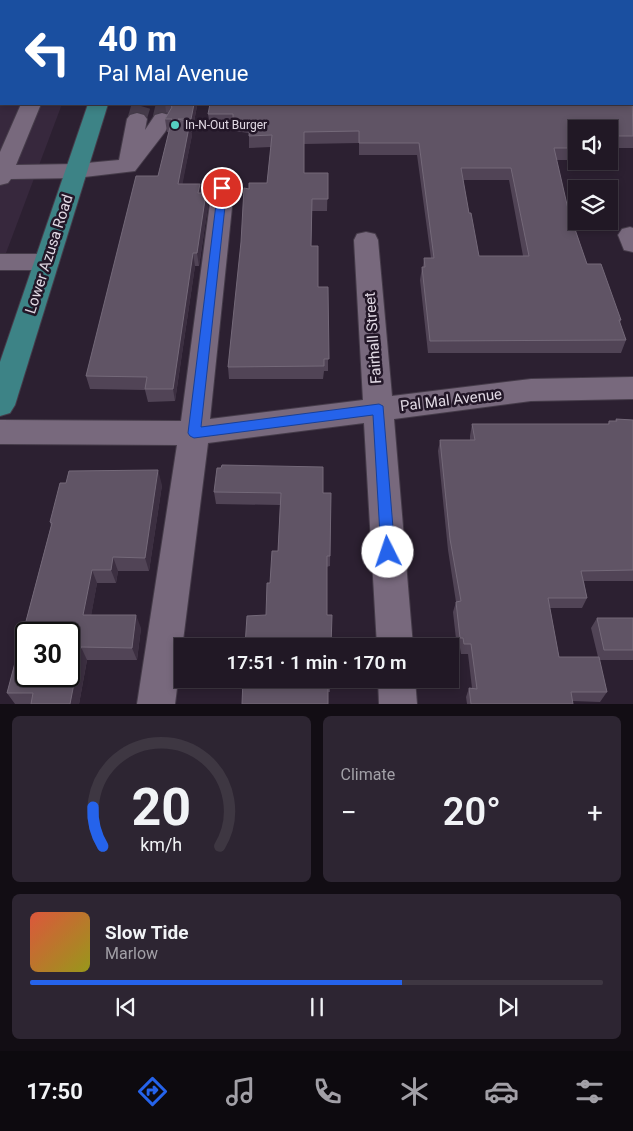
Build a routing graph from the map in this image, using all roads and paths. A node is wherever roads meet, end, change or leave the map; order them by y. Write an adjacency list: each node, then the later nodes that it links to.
1 (31, 105): 7 (street)
2 (98, 105): 6 (main road, Lower Azusa Road)
3 (140, 109): 5 (street)
4 (164, 109): 5 (street)
5 (127, 166): 6 (street)
6 (76, 171): 7 (street); 11 (main road, Lower Azusa Road)
7 (1, 174)
8 (222, 188): 16 (street)
9 (366, 240): 14 (street, Fairhall Street)
10 (0, 262): 11 (street)
11 (47, 262): 13 (main road, Lower Azusa Road)
12 (633, 388): 14 (street, Pal Mal Avenue)
13 (0, 404)
14 (379, 409): 16 (street, Pal Mal Avenue); 17 (street, Fairhall Street)
15 (0, 432): 16 (street, Pal Mal Avenue)
16 (194, 433): 19 (street)
17 (394, 638)
18 (397, 688): 20 (street)
19 (156, 704)
20 (398, 704)

